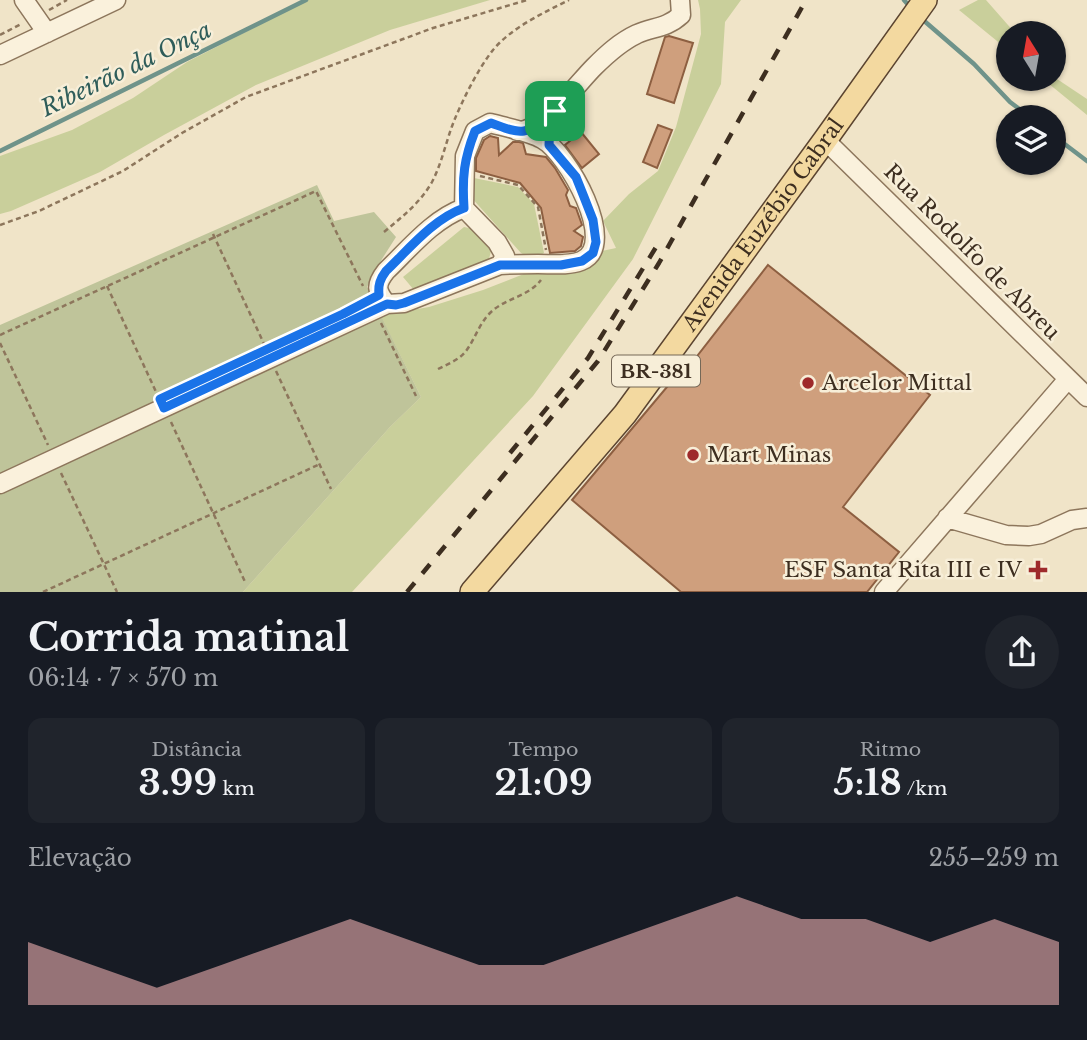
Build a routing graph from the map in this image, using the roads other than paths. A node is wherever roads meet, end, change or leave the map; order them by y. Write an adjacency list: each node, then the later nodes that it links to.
1 (24, 0): 5 (street)
2 (116, 0): 5 (street)
3 (680, 0): 7 (street)
4 (925, 0): 9 (main road, Avenida Euzébio Cabral / BR-381)
5 (47, 33): 6 (street)
6 (0, 54)
7 (560, 103): 8 (street); 10 (street)
8 (517, 131): 10 (street); 11 (street)
9 (825, 140): 14 (street, Rua Rodolfo de Abreu); 21 (main road, Avenida Euzébio Cabral / BR-381)
10 (549, 145): 12 (street)
11 (464, 208): 12 (street); 13 (street)
12 (500, 265): 13 (street)
13 (383, 299): 16 (street)
14 (1068, 379): 15 (street, Rua Rodolfo de Abreu); 19 (street)
15 (1087, 397)
16 (162, 403): 17 (street); 18 (street)
17 (0, 472)
18 (0, 484)
19 (947, 518): 20 (street); 22 (street)
20 (1087, 518)
21 (472, 592)
22 (884, 592)

